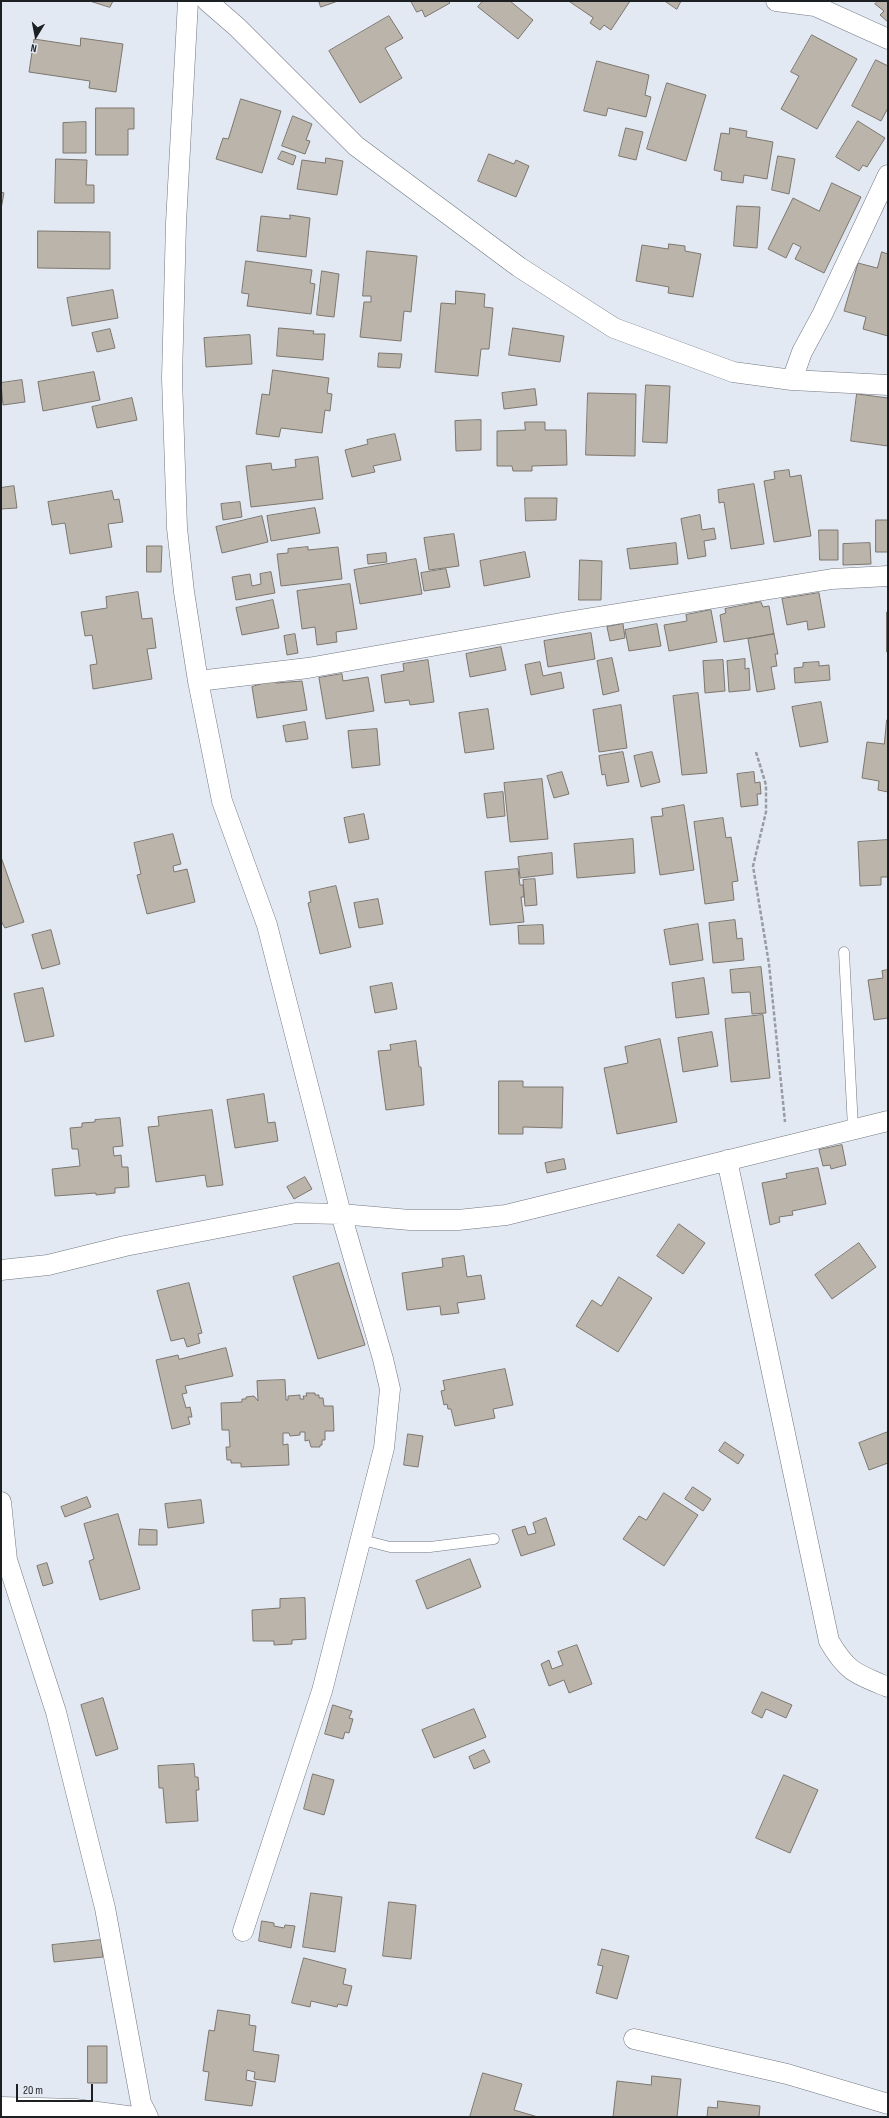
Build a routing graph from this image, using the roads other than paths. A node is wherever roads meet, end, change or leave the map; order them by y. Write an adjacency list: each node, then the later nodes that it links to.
1 (188, 1): 9 (street)
2 (207, 1): 6 (street)
3 (776, 1): 4 (street)
4 (888, 39)
5 (888, 175): 6 (street)
6 (792, 380): 7 (street)
7 (888, 385)
8 (888, 576): 9 (street)
9 (198, 681): 14 (street)
10 (844, 952): 12 (lane)
11 (888, 1121): 12 (street)
12 (853, 1128): 13 (street)
13 (727, 1160): 14 (street); 19 (street)
14 (341, 1214): 15 (street); 17 (street)
15 (1, 1270)
16 (1, 1502): 25 (street)
17 (359, 1539): 18 (lane); 20 (street)
18 (494, 1539)
19 (888, 1687)
20 (243, 1931)
21 (634, 2039): 22 (street)
22 (888, 2104)
23 (1, 2107): 24 (street)
24 (135, 2117)
25 (148, 2117)

